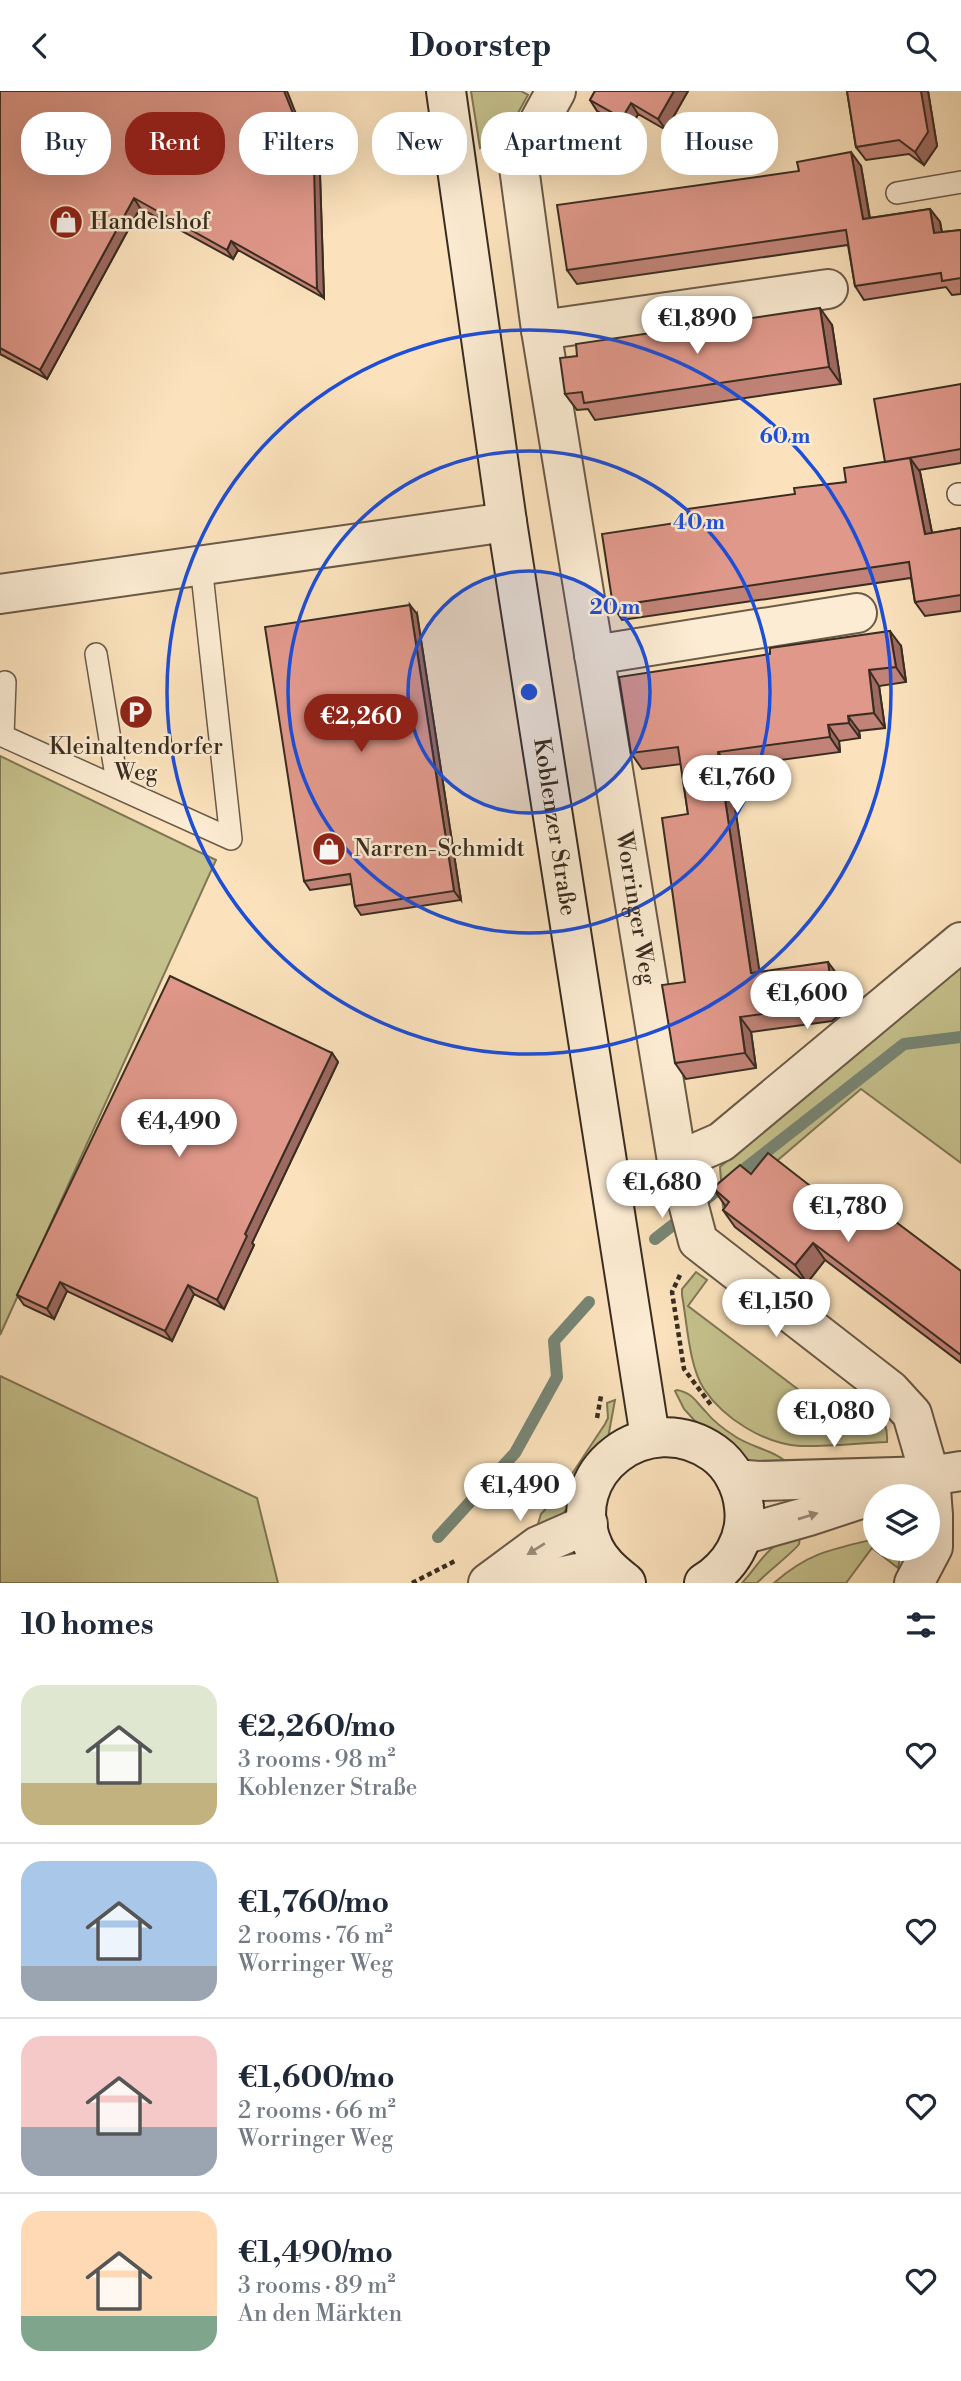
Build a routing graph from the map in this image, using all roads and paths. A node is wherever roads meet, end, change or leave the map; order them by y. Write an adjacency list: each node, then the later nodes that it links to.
1 (446, 91): 7 (street, Koblenzer Straße)
2 (556, 91): 6 (street, Worringer Weg)
3 (961, 182): 4 (lane)
4 (897, 193)
5 (828, 289): 6 (street)
6 (541, 330): 12 (street, Worringer Weg)
7 (507, 522): 8 (street); 19 (street, Koblenzer Straße)
8 (201, 565): 9 (street); 14 (lane)
9 (0, 594)
10 (857, 613): 12 (street)
11 (96, 654): 14 (lane)
12 (594, 655): 16 (street, Worringer Weg)
13 (5, 682): 14 (lane)
14 (118, 788)
15 (961, 942): 16 (street)
16 (680, 1172): 17 (street, Worringer Weg)
17 (698, 1241): 18 (path); 20 (street)
18 (718, 1414)
19 (650, 1437): 21 (street); 22 (street)
20 (945, 1474): 21 (street); 23 (street, one-way to 20); 28 (street)
21 (736, 1479): 23 (street)
22 (588, 1524): 24 (street); 25 (street, one-way to 25)
23 (742, 1535): 27 (street)
24 (617, 1575): 26 (street)
25 (488, 1583)
26 (528, 1583)
27 (704, 1583)
28 (914, 1583)

